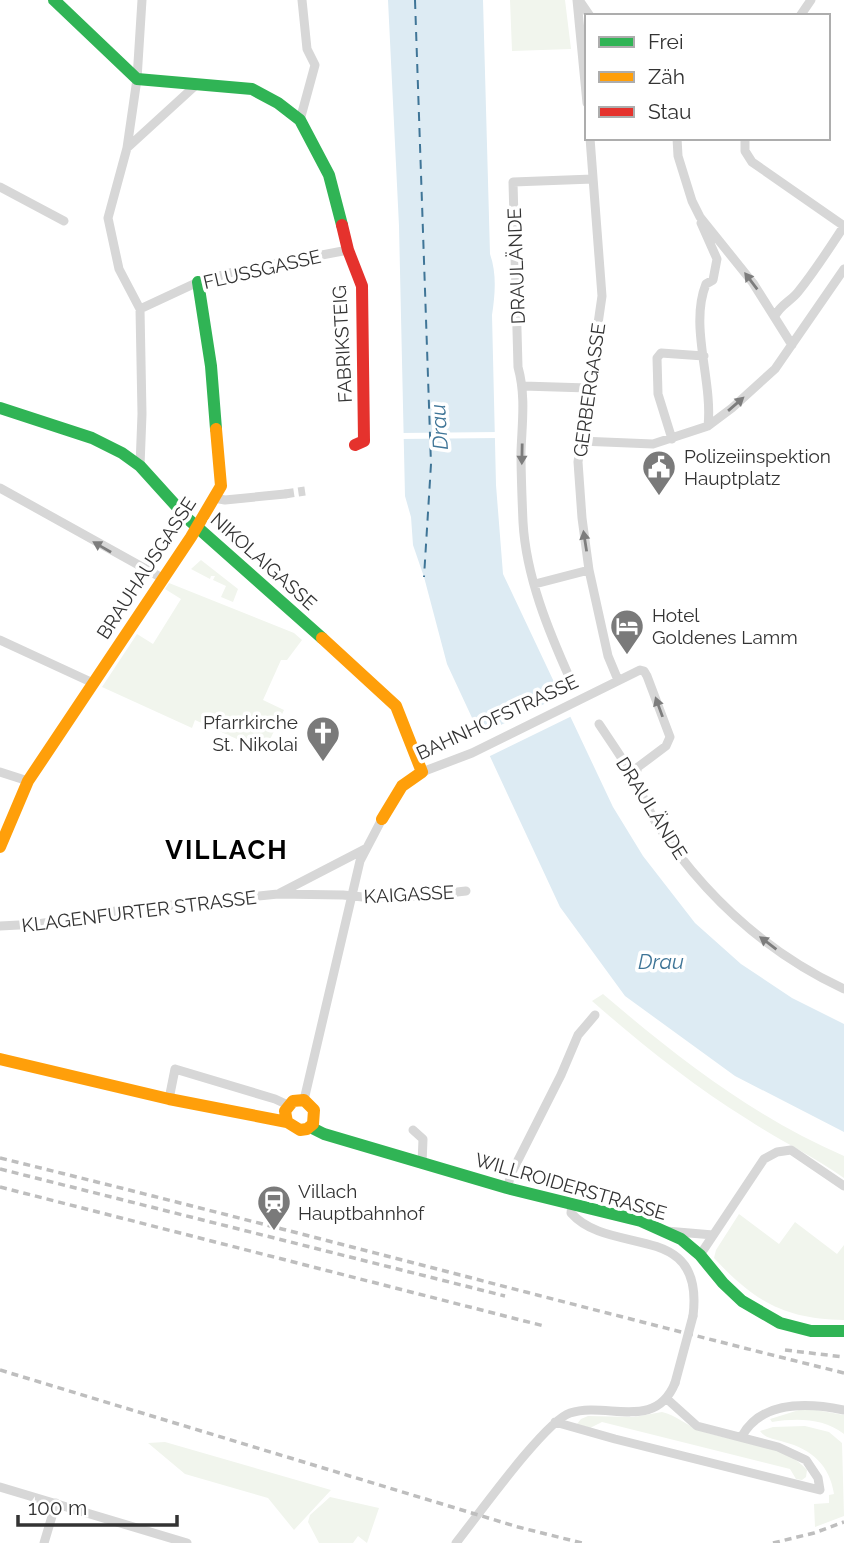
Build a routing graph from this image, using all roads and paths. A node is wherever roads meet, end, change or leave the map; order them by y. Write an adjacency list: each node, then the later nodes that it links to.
1 (54, 0): 5 (street)
2 (142, 0): 5 (street)
3 (302, 0): 8 (street)
4 (578, 0): 6 (street)
5 (137, 79): 7 (street, FABRIKSTEIG); 12 (street)
6 (585, 80)
7 (196, 85): 8 (street, FABRIKSTEIG); 12 (street)
8 (300, 120): 18 (street, FABRIKSTEIG)
9 (590, 140): 13 (street, GERBERGASSE)
10 (677, 140): 15 (street)
11 (744, 140): 17 (street)
12 (127, 148): 21 (street)
13 (593, 179): 25 (street, DRAULÄNDE); 26 (street, GERBERGASSE)
14 (0, 187): 16 (street)
15 (700, 217): 22 (street, one-way to 15); 24 (street)
16 (64, 221)
17 (844, 226): 22 (street)
18 (348, 250): 20 (street, FLUSSGASSE); 31 (street, FABRIKSTEIG)
19 (844, 269): 23 (street)
20 (198, 282): 21 (street, FLUSSGASSE); 35 (street, BRAUHAUSGASSE)
21 (140, 309): 32 (street)
22 (775, 316): 23 (street)
23 (792, 345): 28 (street, one-way to 23)
24 (704, 356): 28 (street); 29 (street)
25 (523, 386): 26 (street); 39 (street, DRAULÄNDE, one-way to 39)
26 (587, 388): 30 (street, GERBERGASSE)
27 (0, 408): 32 (street, NIKOLAIGASSE)
28 (708, 426): 29 (street)
29 (672, 439): 30 (street)
30 (580, 441): 37 (street, GERBERGASSE, one-way to 30)
31 (355, 444)
32 (140, 466): 36 (street, NIKOLAIGASSE)
33 (0, 488): 38 (street, one-way to 33)
34 (285, 494): 35 (street)
35 (214, 499): 36 (street, BRAUHAUSGASSE)
36 (197, 527): 38 (street, BRAUHAUSGASSE); 46 (street, NIKOLAIGASSE)
37 (589, 570): 39 (street); 41 (street, GERBERGASSE)
38 (162, 578): 43 (street, BRAUHAUSGASSE)
39 (535, 584): 42 (street, DRAULÄNDE)
40 (0, 640): 43 (street)
41 (618, 680): 46 (street, BAHNHOFSTRASSE); 47 (street, BAHNHOFSTRASSE, one-way to 41)
42 (571, 681)
43 (93, 683): 48 (street, BRAUHAUSGASSE)
44 (599, 724): 47 (street, DRAULÄNDE)
45 (0, 772): 48 (street)
46 (422, 772): 49 (street, BAHNHOFSTRASSE)
47 (634, 779): 56 (street, DRAULÄNDE, one-way to 47)
48 (28, 782): 50 (street, BRAUHAUSGASSE)
49 (382, 819): 51 (street, BAHNHOFSTRASSE)
50 (0, 847)
51 (365, 849): 53 (street, KLAGENFURTER STRASSE); 54 (street, BAHNHOFSTRASSE)
52 (466, 891): 54 (street, KAIGASSE)
53 (278, 894): 54 (street, KLAGENFURTER STRASSE); 55 (street, KLAGENFURTER STRASSE)
54 (353, 897): 60 (street, BAHNHOFSTRASSE)
55 (0, 926)
56 (844, 989)
57 (595, 1014): 67 (street)
58 (0, 1059): 59 (street)
59 (169, 1099): 61 (street); 62 (street)
60 (304, 1100): 61 (street); 63 (street)
61 (288, 1105): 62 (street)
62 (287, 1122): 63 (street)
63 (310, 1127): 65 (street, WILLROIDERSTRASSE)
64 (413, 1130): 65 (street)
65 (422, 1164): 67 (street, WILLROIDERSTRASSE)
66 (844, 1186): 70 (street)
67 (507, 1188): 68 (street, WILLROIDERSTRASSE)
68 (572, 1204): 69 (street, WILLROIDERSTRASSE); 73 (street, bridge)
69 (666, 1231): 70 (street); 71 (street, WILLROIDERSTRASSE)
70 (713, 1235): 71 (street)
71 (700, 1255): 72 (street, WILLROIDERSTRASSE)
72 (844, 1331)
73 (667, 1399): 75 (street); 76 (street)
74 (844, 1410): 76 (street)
75 (555, 1422): 76 (street); 81 (street)
76 (742, 1436)
77 (0, 1487): 78 (street)
78 (56, 1503): 79 (street); 80 (street)
79 (44, 1543)
80 (187, 1543)
81 (456, 1543)

